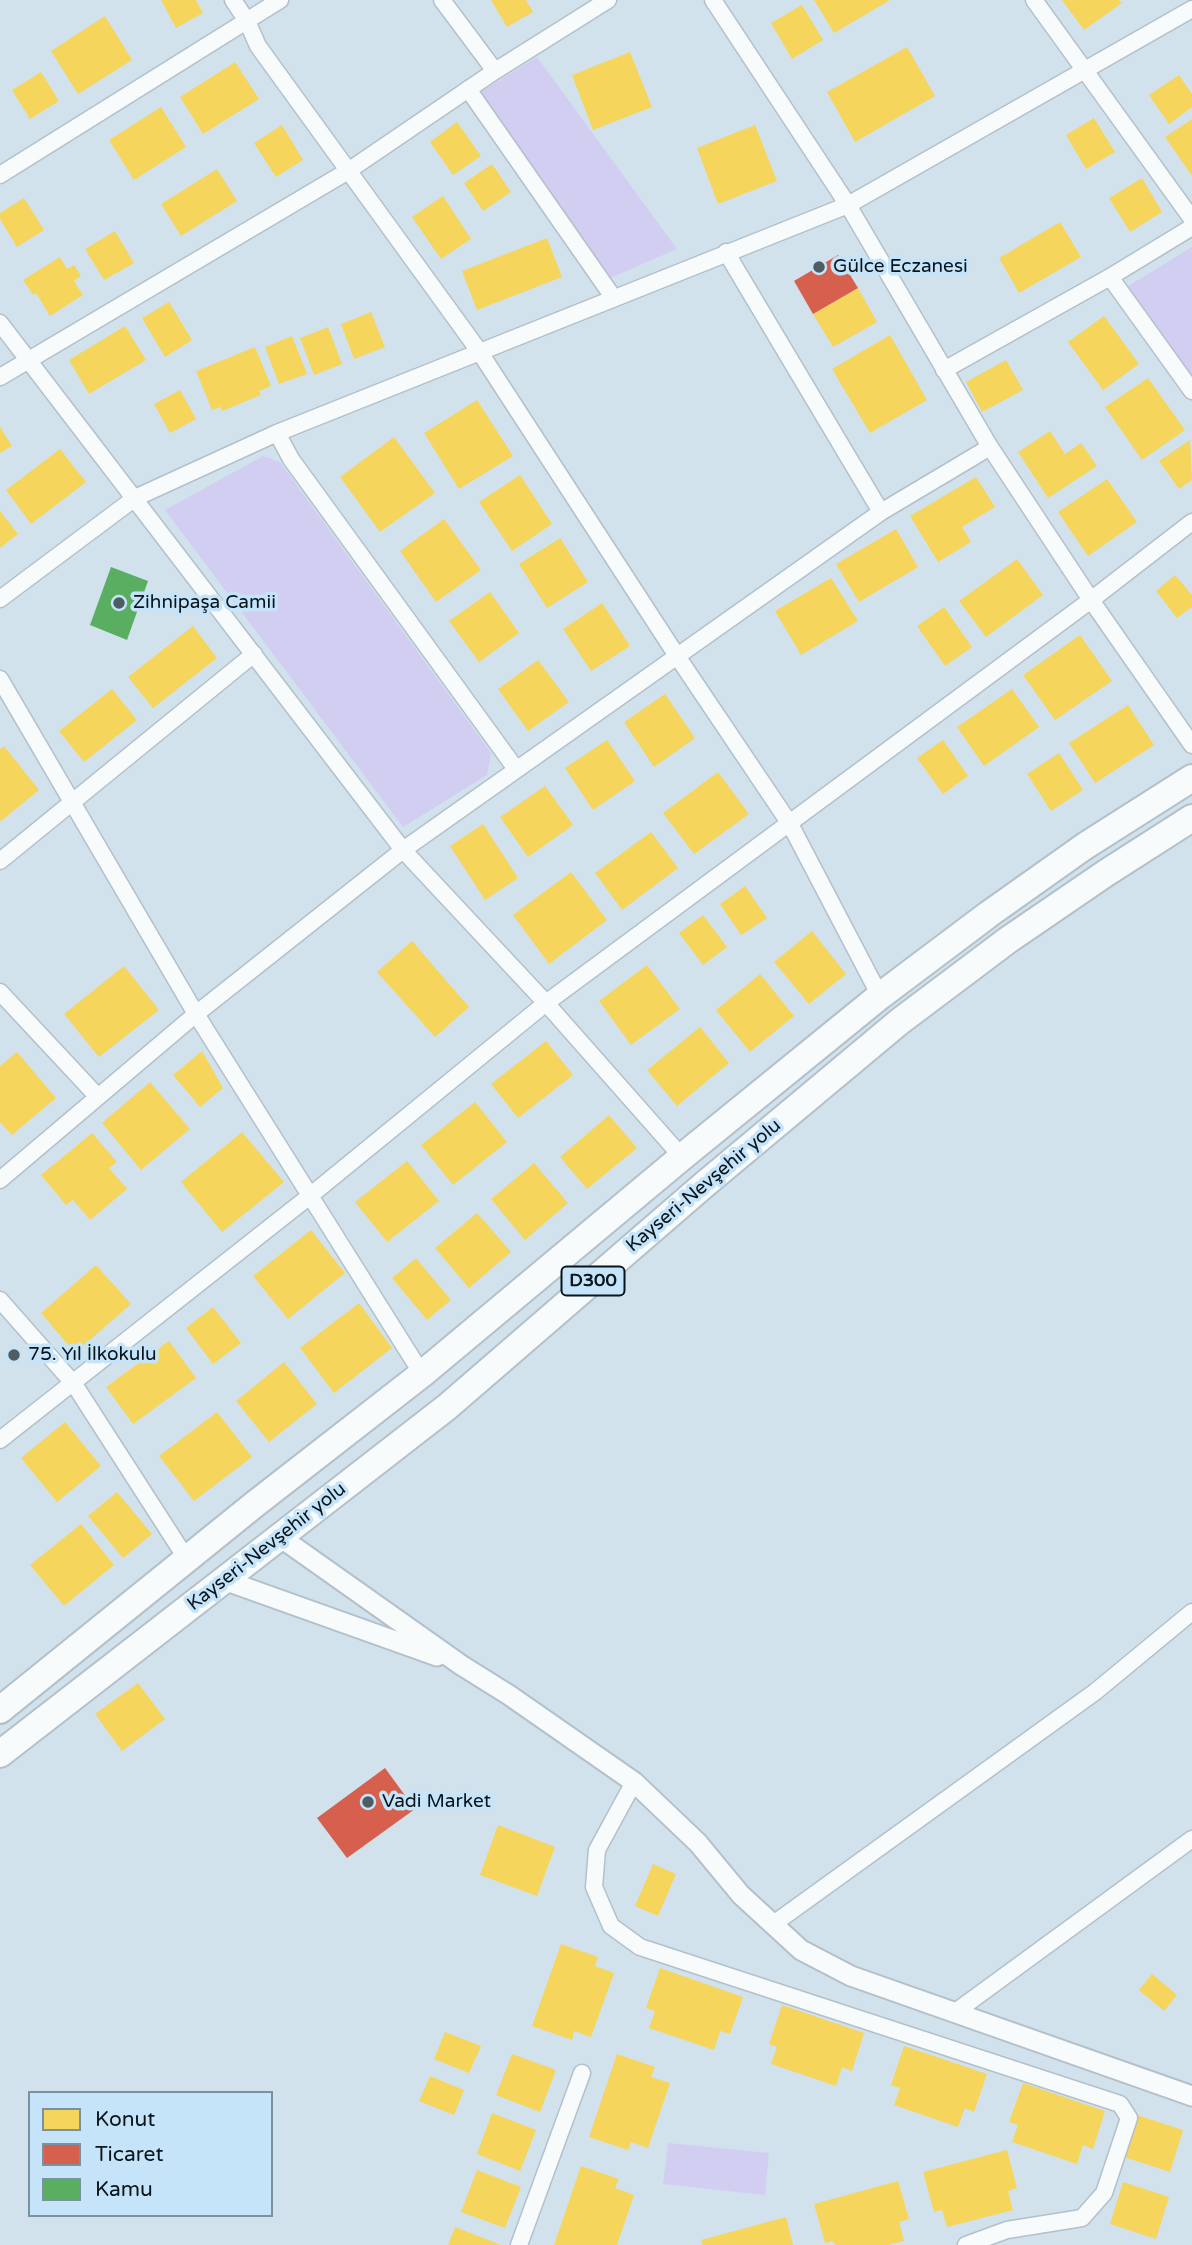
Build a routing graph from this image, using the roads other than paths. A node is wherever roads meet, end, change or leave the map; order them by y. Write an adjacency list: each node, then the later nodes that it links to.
1 (233, 0): 8 (street)
2 (280, 0): 8 (street)
3 (442, 0): 10 (street)
4 (608, 0): 10 (street)
5 (713, 0): 14 (street)
6 (1034, 0): 9 (street)
7 (1192, 9): 9 (street)
8 (247, 21): 12 (street); 13 (street)
9 (1086, 70): 14 (street); 15 (street)
10 (495, 71): 11 (street)
11 (468, 89): 12 (street); 19 (street)
12 (348, 170): 21 (street); 22 (street)
13 (0, 175)
14 (848, 205): 17 (street); 23 (street)
15 (1192, 219)
16 (1192, 227): 18 (street)
17 (726, 252): 19 (street); 29 (street)
18 (1110, 277): 23 (street); 25 (street)
19 (613, 298): 21 (street)
20 (0, 323): 22 (street)
21 (479, 351): 26 (street); 34 (street)
22 (29, 360): 24 (street); 28 (street)
23 (944, 369): 27 (street)
24 (0, 377)
25 (1192, 391)
26 (277, 433): 28 (street); 37 (street)
27 (989, 447): 29 (street); 32 (street)
28 (135, 498): 31 (street); 33 (street)
29 (881, 512): 34 (street)
30 (1192, 522): 32 (street)
31 (0, 599)
32 (1091, 600): 36 (street); 41 (street)
33 (254, 654): 39 (street); 42 (street)
34 (677, 656): 37 (street); 41 (street)
35 (0, 679): 39 (street)
36 (1192, 745)
37 (516, 769): 42 (street)
38 (1192, 778): 45 (highway, Kayseri-Nevşehir yolu / D300)
39 (73, 800): 43 (street); 47 (street)
40 (1192, 818): 56 (highway, Kayseri-Nevşehir yolu / D300)
41 (790, 824): 45 (street); 46 (street)
42 (403, 850): 46 (street); 47 (street)
43 (0, 861)
44 (0, 992): 48 (street)
45 (880, 996): 49 (highway, Kayseri-Nevşehir yolu / D300)
46 (546, 1003): 49 (street); 51 (street)
47 (196, 1014): 48 (street); 51 (street)
48 (98, 1097): 50 (street)
49 (682, 1157): 53 (highway, Kayseri-Nevşehir yolu / D300)
50 (0, 1180)
51 (311, 1195): 53 (street); 54 (street)
52 (0, 1300): 54 (street)
53 (422, 1374): 57 (highway, Kayseri-Nevşehir yolu / D300)
54 (74, 1384): 55 (street); 57 (street)
55 (0, 1440)
56 (280, 1537): 58 (highway, Kayseri-Nevşehir yolu / D300); 60 (street)
57 (186, 1558): 61 (highway, Kayseri-Nevşehir yolu / D300)
58 (224, 1580): 60 (street); 62 (highway, Kayseri-Nevşehir yolu / D300)
59 (1192, 1612): 65 (street)
60 (461, 1665): 63 (street)
61 (0, 1710)
62 (0, 1754)
63 (634, 1782): 65 (street); 70 (street)
64 (1192, 1839): 66 (street)
65 (772, 1925): 66 (street)
66 (954, 2012): 68 (street)
67 (582, 2073): 69 (street)
68 (1192, 2096)
69 (519, 2245)
70 (966, 2245)

